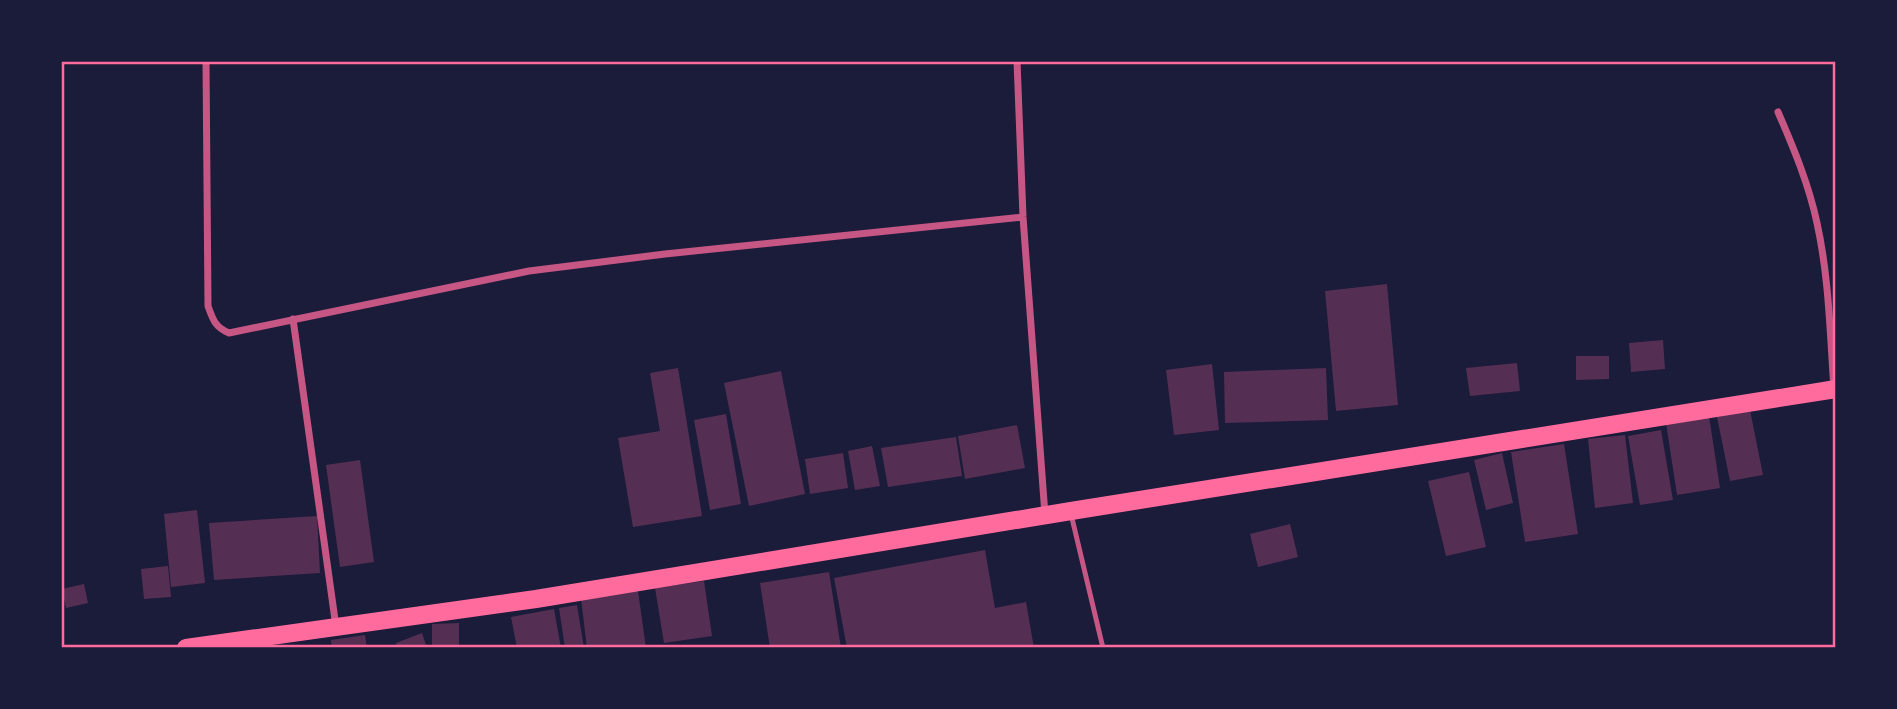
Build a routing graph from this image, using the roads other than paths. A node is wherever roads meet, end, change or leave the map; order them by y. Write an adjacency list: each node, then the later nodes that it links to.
1 (206, 61): 5 (street)
2 (1017, 61): 4 (street)
3 (1778, 112): 6 (street)
4 (1023, 217): 5 (street); 8 (street)
5 (293, 319): 9 (street)
6 (1835, 392): 7 (main road)
7 (1071, 510): 8 (main road); 11 (lane)
8 (1045, 515): 9 (main road)
9 (336, 628): 10 (main road)
10 (186, 648)
11 (1103, 648)

